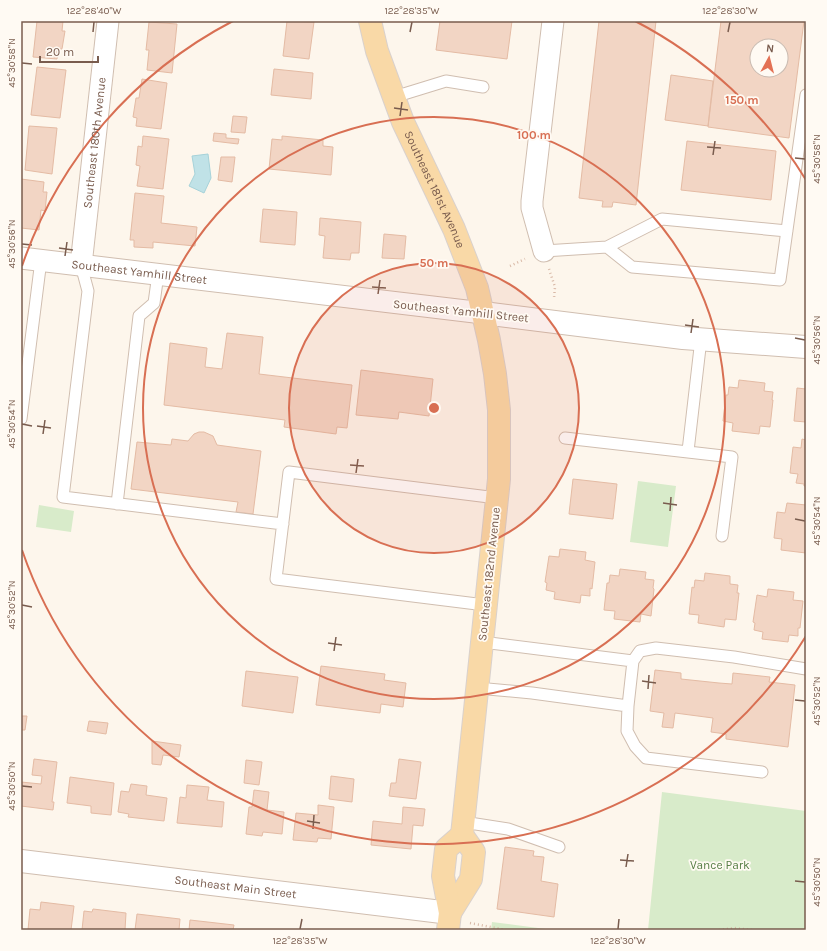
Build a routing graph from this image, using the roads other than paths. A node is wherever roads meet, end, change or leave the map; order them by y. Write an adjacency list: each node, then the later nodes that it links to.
1 (108, 21): 11 (street, Southeast 180th Avenue)
2 (370, 21): 6 (main road, Southeast 181st Avenue)
3 (553, 21): 9 (street)
4 (483, 87): 6 (lane)
5 (806, 95): 7 (lane)
6 (394, 97): 13 (main road, Southeast 181st Avenue)
7 (787, 231): 8 (lane); 8 (lane)
8 (607, 247): 9 (lane)
9 (544, 251)
10 (31, 259): 11 (street, Southeast Yamhill Street); 16 (lane)
11 (81, 265): 12 (street, Southeast Yamhill Street); 20 (lane)
12 (158, 274): 13 (street, Southeast Yamhill Street); 20 (lane)
13 (483, 313): 14 (street, Southeast Yamhill Street); 19 (main road, Southeast 182nd Avenue)
14 (701, 339): 15 (street, Southeast Yamhill Street); 18 (lane)
15 (806, 347)
16 (21, 419)
17 (565, 438): 18 (lane)
18 (688, 451): 22 (lane)
19 (497, 498): 21 (lane); 23 (main road, Southeast 182nd Avenue)
20 (117, 504): 21 (lane)
21 (283, 524): 23 (lane)
22 (722, 536)
23 (485, 605): 24 (main road, Southeast 182nd Avenue)
24 (482, 642): 25 (lane); 27 (main road, Southeast 182nd Avenue)
25 (633, 661): 26 (lane); 28 (lane)
26 (806, 669)
27 (477, 688): 28 (lane); 30 (main road, Southeast 182nd Avenue)
28 (628, 706): 29 (lane)
29 (762, 772)
30 (462, 828): 31 (lane); 33 (main road); 33 (main road)
31 (559, 847)
32 (21, 861): 33 (street, Southeast Main Street)
33 (449, 921)

